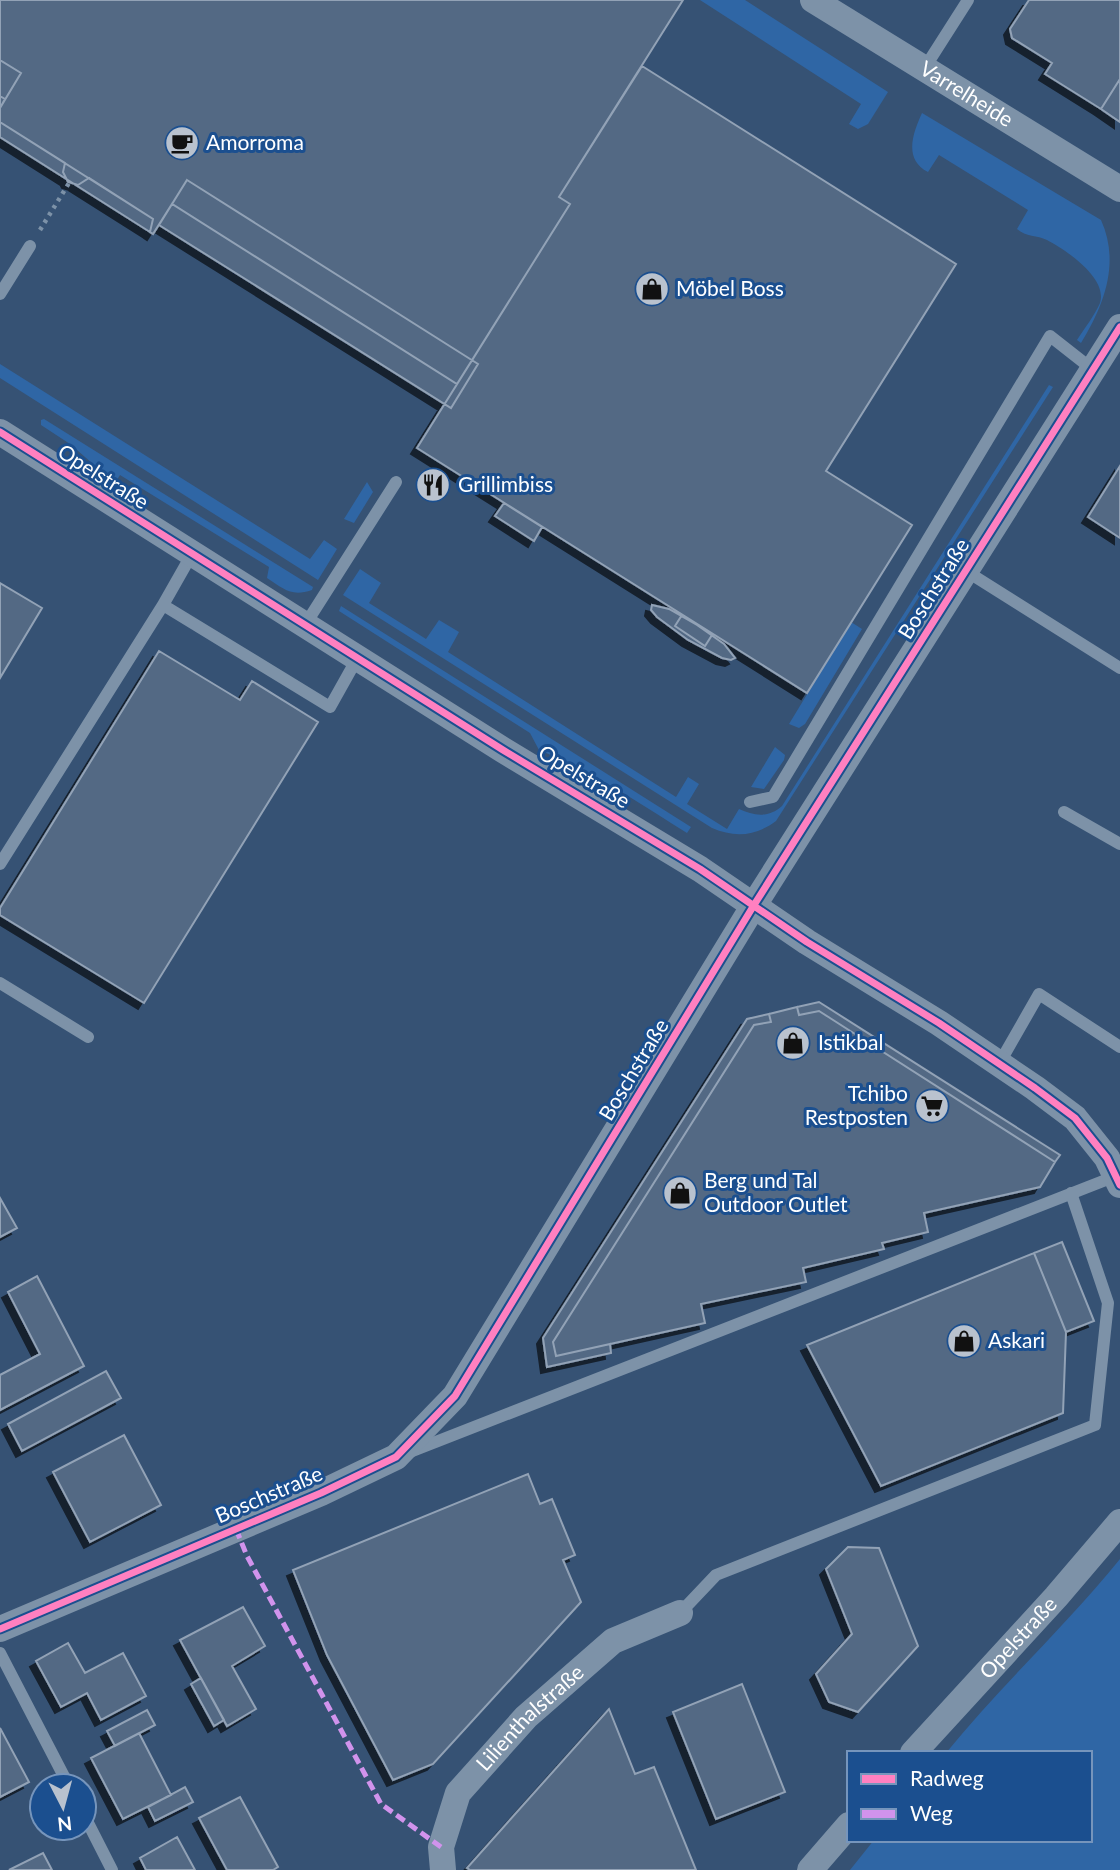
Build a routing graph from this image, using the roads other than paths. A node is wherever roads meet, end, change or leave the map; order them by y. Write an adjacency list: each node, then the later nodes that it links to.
1 (814, 0): 3 (street, Varrelheide)
2 (968, 0): 3 (lane)
3 (924, 70): 4 (street, Varrelheide)
4 (1120, 189)
5 (30, 246): 6 (lane)
6 (0, 294)
7 (1120, 327): 8 (street, Boschstraße)
8 (1093, 369): 12 (street, Boschstraße); 17 (lane)
9 (0, 432): 11 (street, Opelstraße)
10 (396, 482): 14 (lane)
11 (192, 554): 13 (lane); 14 (street, Opelstraße)
12 (966, 571): 16 (lane); 21 (street, Boschstraße)
13 (163, 605): 15 (lane); 20 (lane)
14 (305, 625): 15 (street, Opelstraße)
15 (358, 657): 21 (street, Opelstraße)
16 (1120, 668)
17 (750, 802)
18 (1064, 812): 19 (lane)
19 (1120, 844)
20 (0, 864)
21 (754, 905): 25 (street, Opelstraße); 28 (street, Boschstraße)
22 (0, 983): 23 (lane)
23 (88, 1037)
24 (1120, 1047): 25 (lane)
25 (999, 1064): 26 (street, Opelstraße)
26 (1118, 1179): 27 (lane)
27 (1071, 1193): 28 (lane); 30 (lane)
28 (396, 1457): 31 (street, Boschstraße)
29 (1120, 1522): 33 (street, Opelstraße)
30 (680, 1614): 38 (street, Lilienthalstraße)
31 (0, 1629)
32 (0, 1653): 34 (lane)
33 (915, 1751)
34 (62, 1772)
35 (847, 1827): 39 (street)
36 (98, 1842): 37 (lane)
37 (112, 1870)
38 (443, 1870)
39 (810, 1870)

